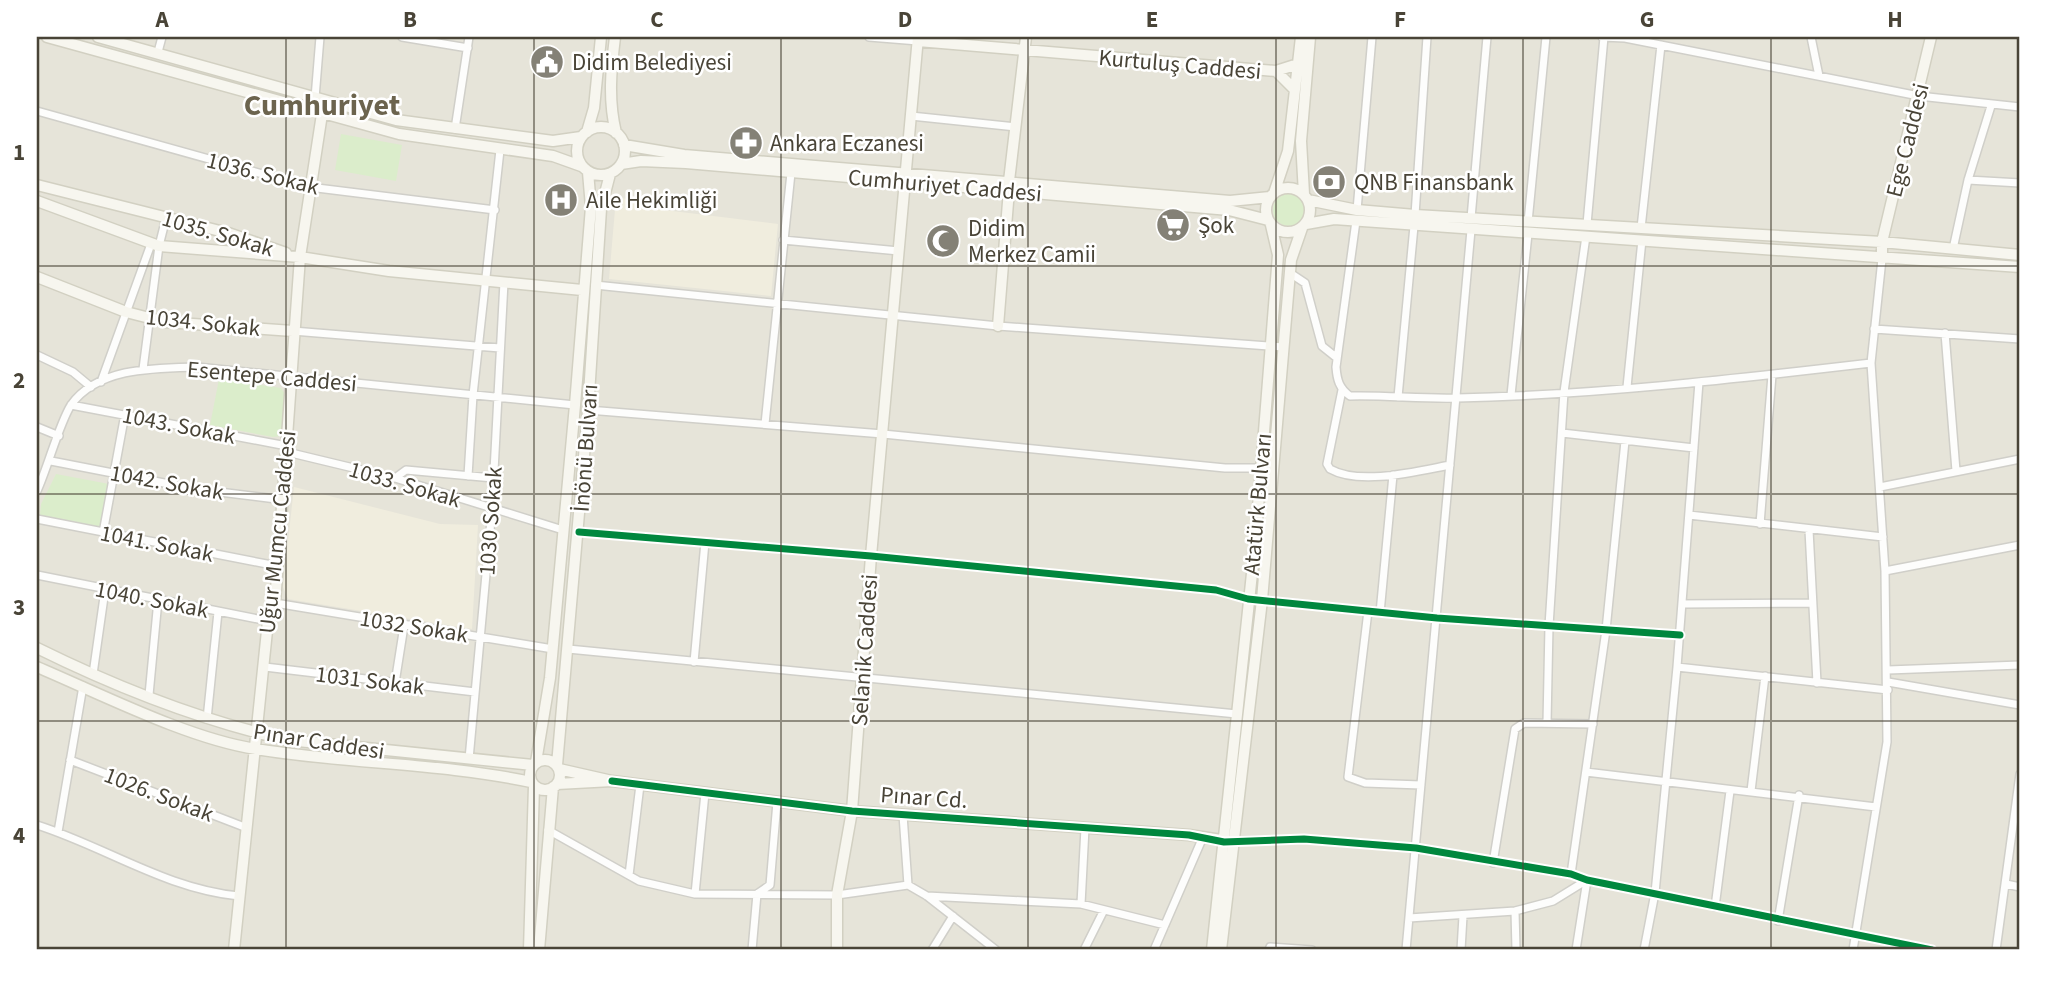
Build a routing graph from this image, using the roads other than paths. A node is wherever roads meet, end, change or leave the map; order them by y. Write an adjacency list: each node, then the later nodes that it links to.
1 (47, 37): 35 (main road)
2 (98, 37): 25 (main road)
3 (162, 37): 25 (street)
4 (320, 37): 31 (street)
5 (402, 37): 23 (street)
6 (469, 37): 23 (street)
7 (601, 37): 40 (main road)
8 (615, 37): 39 (main road)
9 (869, 37): 21 (street)
10 (1026, 37): 24 (main road)
11 (1301, 37): 26 (main road)
12 (1310, 37): 54 (main road)
13 (1372, 37): 57 (street)
14 (1427, 37): 60 (street)
15 (1487, 37): 59 (street)
16 (1546, 37): 62 (street)
17 (1603, 37): 20 (street); 64 (street)
18 (1811, 37): 28 (street)
19 (1931, 37): 30 (main road, Ege Caddesi)
20 (1625, 38): 22 (street)
21 (918, 39): 24 (main road, Kurtuluş Caddesi); 36 (main road, Selanik Caddesi)
22 (1661, 45): 28 (street); 66 (street)
23 (468, 48): 38 (street)
24 (1025, 51): 27 (main road, Kurtuluş Caddesi); 37 (main road)
25 (158, 52): 31 (main road)
26 (1298, 64): 27 (main road); 29 (main road)
27 (1276, 71): 29 (main road)
28 (1819, 76): 30 (street)
29 (1295, 90): 53 (main road)
30 (1919, 96): 32 (street); 72 (main road, Ege Caddesi)
31 (315, 98): 38 (main road)
32 (1991, 106): 33 (street); 48 (street)
33 (2020, 107)
34 (37, 111): 52 (street, 1036. Sokak)
35 (322, 114): 42 (main road); 52 (main road, Uğur Mumcu Caddesi)
36 (911, 116): 37 (street); 47 (main road, Selanik Caddesi)
37 (1016, 127): 51 (main road)
38 (455, 129): 40 (main road)
39 (616, 133): 40 (main road); 41 (main road)
40 (584, 134): 44 (main road)
41 (624, 145): 43 (main road); 47 (main road, Cumhuriyet Caddesi)
42 (500, 150): 44 (main road); 56 (street)
43 (621, 164): 45 (main road, Cumhuriyet Caddesi); 46 (main road)
44 (585, 169): 46 (main road); 85 (main road, İnönü Bulvarı)
45 (790, 173): 47 (main road, Cumhuriyet Caddesi); 70 (street)
46 (610, 174): 84 (main road, İnönü Bulvarı)
47 (905, 177): 51 (main road, Cumhuriyet Caddesi); 75 (main road, Selanik Caddesi)
48 (1968, 180): 49 (street); 74 (street)
49 (2020, 183)
50 (37, 185): 58 (main road, 1035. Sokak)
51 (1009, 186): 53 (main road, Cumhuriyet Caddesi); 63 (main road, Cumhuriyet Caddesi); 90 (main road)
52 (309, 187): 56 (street, 1036. Sokak); 77 (main road, Uğur Mumcu Caddesi)
53 (1272, 195): 54 (main road); 63 (main road)
54 (1306, 197): 57 (main road); 65 (main road)
55 (37, 201): 73 (main road, 1035. Sokak)
56 (495, 210): 82 (street)
57 (1357, 210): 60 (main road)
58 (166, 218): 73 (street); 77 (main road, 1035. Sokak)
59 (1471, 218): 60 (main road); 62 (main road)
60 (1414, 220): 61 (main road); 67 (main road); 114 (street)
61 (1356, 221): 65 (main road); 100 (street)
62 (1528, 222): 64 (main road)
63 (1270, 223): 65 (main road); 96 (main road, Atatürk Bulvarı)
64 (1587, 224): 66 (main road)
65 (1304, 226): 80 (main road, Atatürk Bulvarı)
66 (1641, 228): 72 (main road)
67 (1471, 230): 68 (main road); 115 (street)
68 (1528, 234): 69 (main road); 112 (street)
69 (1586, 236): 71 (main road); 110 (street)
70 (783, 240): 75 (street); 86 (street)
71 (1643, 240): 78 (main road); 108 (street)
72 (1882, 242): 74 (main road); 78 (main road, Ege Caddesi)
73 (155, 245): 77 (main road, 1035. Sokak); 87 (street); 89 (street)
74 (1953, 249): 76 (main road)
75 (899, 251): 88 (main road, Selanik Caddesi)
76 (2020, 254)
77 (300, 257): 82 (main road); 92 (main road, Uğur Mumcu Caddesi)
78 (1882, 258): 79 (main road); 91 (street)
79 (2020, 267)
80 (1290, 273): 97 (main road, Atatürk Bulvarı); 100 (street)
81 (37, 277): 87 (main road, 1034. Sokak)
82 (485, 280): 83 (main road); 95 (street)
83 (504, 282): 85 (main road); 98 (street, 1030 Sokak)
84 (595, 285): 86 (street); 118 (main road, İnönü Bulvarı)
85 (582, 290): 117 (main road, İnönü Bulvarı)
86 (776, 306): 88 (street); 120 (street)
87 (126, 312): 89 (main road, 1034. Sokak); 105 (street)
88 (893, 316): 90 (street); 123 (main road, Selanik Caddesi)
89 (149, 319): 92 (main road, 1034. Sokak); 102 (street)
90 (998, 326): 96 (street)
91 (1874, 330): 93 (street); 101 (street)
92 (293, 331): 95 (street); 104 (main road, Uğur Mumcu Caddesi)
93 (1945, 333): 94 (street); 132 (street)
94 (2020, 339)
95 (478, 346): 98 (street); 111 (street)
96 (1270, 346): 97 (street); 131 (main road, Atatürk Bulvarı)
97 (1283, 347): 159 (main road, Atatürk Bulvarı)
98 (500, 348): 113 (street, 1030 Sokak)
99 (37, 355): 107 (street)
100 (1338, 358): 109 (street)
101 (1871, 363): 103 (street); 138 (street)
102 (143, 369): 104 (street, Esentepe Caddesi); 105 (street, Esentepe Caddesi)
103 (1772, 374): 106 (street); 144 (street)
104 (291, 377): 111 (street, Esentepe Caddesi); 127 (main road, Uğur Mumcu Caddesi)
105 (101, 382): 107 (street, Esentepe Caddesi)
106 (1699, 382): 108 (street); 126 (street)
107 (91, 387): 116 (street, Esentepe Caddesi)
108 (1627, 387): 110 (street)
109 (1342, 390): 114 (street); 134 (street)
110 (1564, 392): 112 (street); 122 (street)
111 (473, 395): 113 (street, Esentepe Caddesi); 135 (street)
112 (1511, 395): 115 (street)
113 (497, 397): 117 (street, Esentepe Caddesi); 137 (street, 1030 Sokak)
114 (1398, 397): 115 (street)
115 (1456, 398): 130 (street)
116 (71, 405): 119 (street, 1043. Sokak); 124 (street, Esentepe Caddesi)
117 (575, 405): 118 (main road); 145 (main road, İnönü Bulvarı)
118 (589, 410): 120 (street); 147 (main road, İnönü Bulvarı)
119 (125, 414): 127 (street, 1043. Sokak); 133 (street)
120 (765, 424): 123 (street)
121 (37, 427): 124 (street)
122 (1562, 433): 125 (street); 169 (street)
123 (883, 434): 131 (street); 152 (main road, Selanik Caddesi)
124 (59, 436): 129 (street, Esentepe Caddesi)
125 (1625, 441): 126 (street); 170 (street)
126 (1694, 448): 142 (street)
127 (287, 449): 136 (street, 1033. Sokak); 140 (main road, Uğur Mumcu Caddesi)
128 (2020, 459): 132 (street)
129 (51, 461): 133 (street, 1042. Sokak); 139 (street, Esentepe Caddesi)
130 (1450, 465): 134 (street); 166 (street)
131 (1260, 468): 157 (main road, Atatürk Bulvarı)
132 (1956, 471): 138 (street)
133 (113, 472): 140 (street, 1042. Sokak); 148 (street)
134 (1393, 475): 165 (street)
135 (468, 476): 136 (street); 137 (street)
136 (395, 478): 141 (street, 1033. Sokak)
137 (493, 478): 141 (street, 1030 Sokak)
138 (1880, 487): 149 (street)
139 (37, 491)
140 (284, 500): 153 (main road, Uğur Mumcu Caddesi)
141 (492, 509): 145 (street, 1033. Sokak); 172 (street, 1030 Sokak)
142 (1689, 515): 144 (street); 162 (street)
143 (37, 519): 148 (street, 1041. Sokak)
144 (1759, 524): 146 (street)
145 (564, 530): 147 (main road); 174 (main road, İnönü Bulvarı)
146 (1809, 530): 149 (street); 161 (street)
147 (579, 532): 150 (street); 175 (main road, İnönü Bulvarı)
148 (103, 533): 153 (street, 1041. Sokak)
149 (1883, 537): 154 (street)
150 (705, 542): 152 (street); 176 (street)
151 (2020, 545): 154 (street)
152 (871, 556): 157 (street); 184 (main road, Selanik Caddesi)
153 (278, 566): 160 (main road, Uğur Mumcu Caddesi)
154 (1885, 571): 181 (street)
155 (37, 575): 156 (street, 1040. Sokak)
156 (105, 590): 158 (street, 1040. Sokak); 182 (street)
157 (1248, 599): 159 (street); 192 (main road, Atatürk Bulvarı)
158 (158, 600): 164 (street, 1040. Sokak); 190 (street)
159 (1262, 600): 163 (street); 224 (main road, Atatürk Bulvarı)
160 (275, 603): 167 (main road, Uğur Mumcu Caddesi); 168 (street, 1032 Sokak)
161 (1812, 603): 162 (street); 185 (street)
162 (1682, 604): 171 (street)
163 (1368, 611): 165 (street); 208 (street)
164 (218, 612): 167 (street, 1040. Sokak); 193 (street)
165 (1380, 613): 166 (street)
166 (1437, 618): 169 (street); 208 (street)
167 (268, 621): 179 (main road, Uğur Mumcu Caddesi)
168 (404, 626): 172 (street, 1032 Sokak); 186 (street)
169 (1549, 626): 170 (street); 194 (street)
170 (1606, 630): 171 (street); 195 (street)
171 (1680, 635): 180 (street)
172 (481, 637): 174 (street, 1032 Sokak); 189 (street, 1030 Sokak)
173 (37, 648): 182 (main road, Pınar Caddesi)
174 (553, 649): 200 (main road, İnönü Bulvarı)
175 (568, 649): 176 (street); 201 (main road, İnönü Bulvarı)
176 (694, 662): 184 (street)
177 (2020, 665): 181 (street)
178 (37, 667): 187 (main road, Pınar Caddesi)
179 (265, 667): 186 (street, 1031 Sokak); 196 (main road, Uğur Mumcu Caddesi)
180 (1677, 667): 183 (street); 204 (street)
181 (1888, 670): 188 (street)
182 (93, 674): 190 (main road, Pınar Caddesi)
183 (1765, 676): 185 (street); 211 (street)
184 (861, 679): 192 (street); 216 (main road, Selanik Caddesi)
185 (1817, 682): 188 (street)
186 (395, 683): 189 (street, 1031 Sokak)
187 (83, 686): 197 (main road, Pınar Caddesi); 199 (street)
188 (1888, 686): 191 (street); 215 (street)
189 (475, 692): 198 (street, 1030 Sokak)
190 (149, 695): 193 (main road, Pınar Caddesi)
191 (2020, 705)
192 (1237, 714): 224 (main road, Atatürk Bulvarı)
193 (207, 719): 196 (main road, Pınar Caddesi)
194 (1547, 723): 195 (street); 226 (street)
195 (1593, 724): 202 (street)
196 (257, 733): 197 (main road, Uğur Mumcu Caddesi); 198 (main road, Pınar Caddesi)
197 (254, 749): 206 (main road, Pınar Caddesi); 219 (main road, Uğur Mumcu Caddesi)
198 (469, 759): 200 (main road, Pınar Caddesi)
199 (70, 760): 219 (street, 1026. Sokak); 222 (street)
200 (534, 764): 201 (main road); 206 (main road)
201 (558, 767): 205 (main road); 209 (main road)
202 (1586, 772): 204 (street); 227 (street)
203 (2020, 774): 230 (street)
204 (1664, 780): 210 (street); 233 (street)
205 (612, 781): 207 (main road, Pınar Cd.); 209 (main road)
206 (533, 784): 209 (main road); 249 (main road)
207 (640, 785): 212 (main road, Pınar Cd.); 228 (street)
208 (1421, 785): 225 (street)
209 (555, 786): 221 (main road)
210 (1730, 791): 211 (street); 240 (street)
211 (1751, 791): 213 (street)
212 (705, 793): 214 (main road, Pınar Cd.); 234 (street)
213 (1799, 795): 215 (street); 246 (street)
214 (777, 802): 216 (main road, Pınar Cd.); 235 (street)
215 (1877, 807): 248 (street)
216 (852, 811): 217 (main road, Pınar Cd.); 236 (main road, Selanik Caddesi)
217 (903, 815): 220 (main road, Pınar Cd.); 231 (street)
218 (37, 825): 222 (street)
219 (247, 828): 237 (main road, Uğur Mumcu Caddesi)
220 (1085, 828): 223 (main road, Pınar Cd.); 239 (street)
221 (548, 830): 228 (street); 249 (main road)
222 (58, 832): 237 (street)
223 (1203, 837): 224 (main road, Pınar Cd.); 247 (street)
224 (1229, 841): 225 (street); 257 (main road, Atatürk Bulvarı); 258 (main road, Atatürk Bulvarı)
225 (1416, 848): 226 (street); 245 (street)
226 (1493, 863): 227 (street)
227 (1571, 873): 229 (street)
228 (629, 875): 234 (street)
229 (1587, 880): 233 (street); 242 (street); 264 (street)
230 (2006, 884): 232 (street); 268 (street)
231 (908, 885): 236 (street); 238 (street)
232 (2020, 887)
233 (1655, 893): 240 (street); 265 (street)
234 (695, 894): 235 (street)
235 (757, 894): 236 (street); 252 (street)
236 (838, 895): 250 (main road, Selanik Caddesi)
237 (239, 896): 251 (main road, Uğur Mumcu Caddesi)
238 (928, 896): 239 (street); 243 (street)
239 (1081, 904): 241 (street)
240 (1715, 907): 246 (street)
241 (1104, 910): 247 (street); 255 (street)
242 (1516, 911): 244 (street); 263 (street)
243 (953, 916): 253 (street); 254 (street)
244 (1463, 916): 245 (street); 262 (street)
245 (1409, 918): 261 (street)
246 (1778, 921): 248 (street)
247 (1165, 925): 256 (street)
248 (1856, 937): 266 (street); 267 (street)
249 (539, 949)
250 (840, 949)
251 (234, 950)
252 (752, 950)
253 (932, 950)
254 (996, 950)
255 (1084, 950)
256 (1154, 950)
257 (1212, 950)
258 (1221, 950)
259 (1269, 950): 260 (street)
260 (1312, 950)
261 (1406, 950)
262 (1461, 950)
263 (1516, 950)
264 (1577, 950)
265 (1644, 950)
266 (1853, 950)
267 (1932, 950)
268 (1996, 950)

